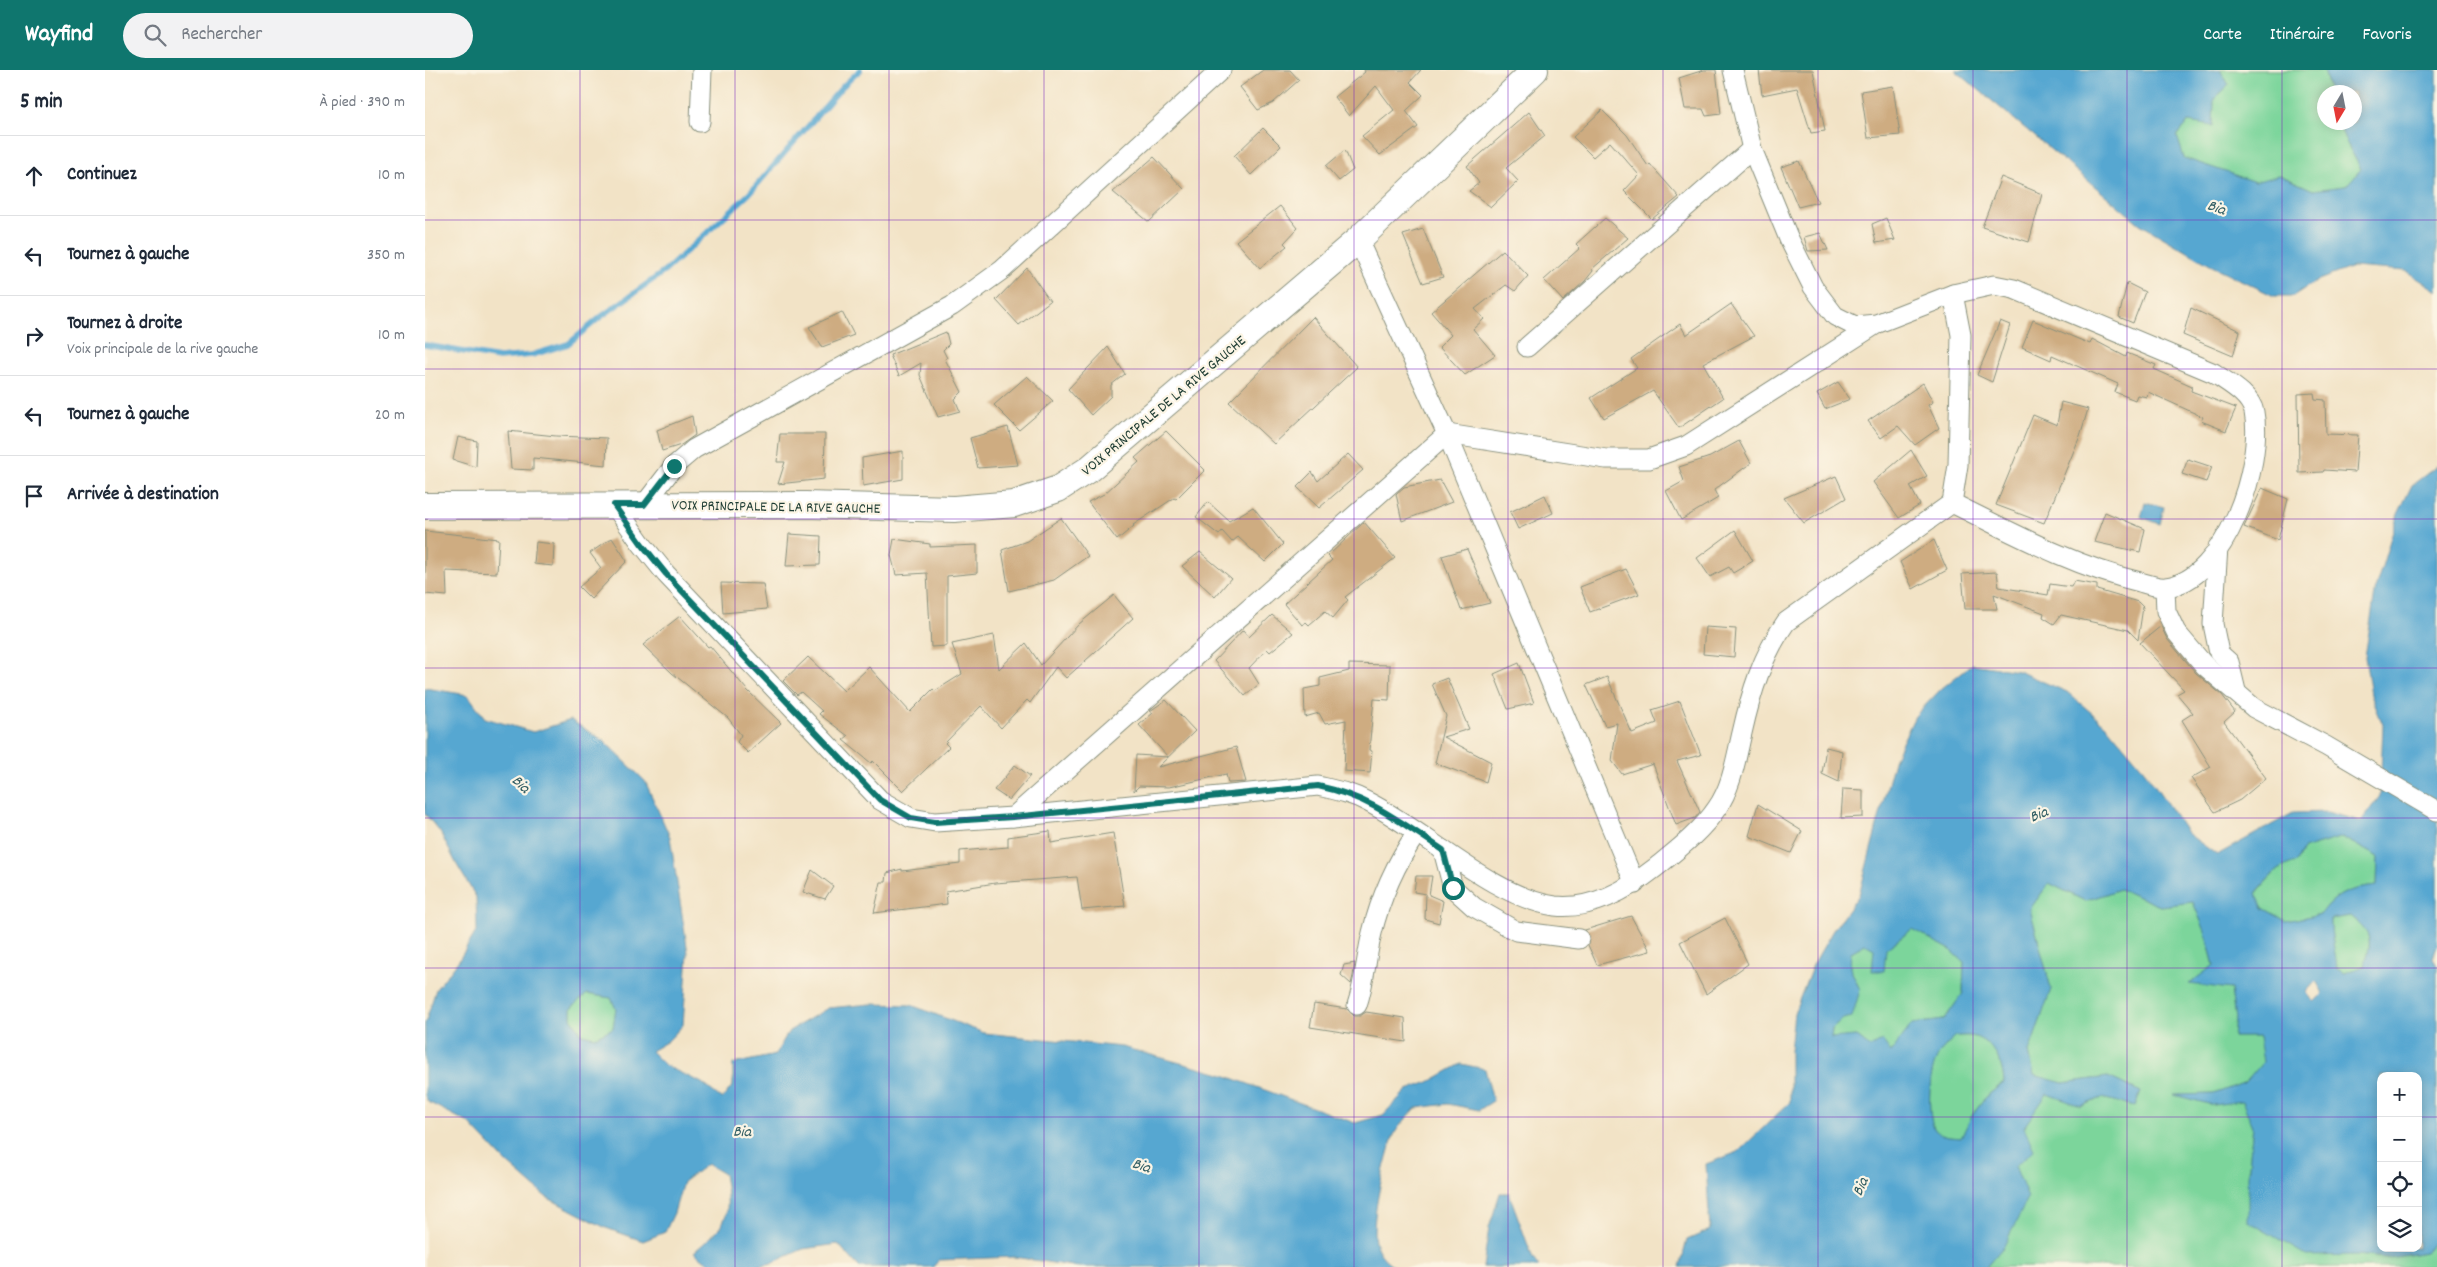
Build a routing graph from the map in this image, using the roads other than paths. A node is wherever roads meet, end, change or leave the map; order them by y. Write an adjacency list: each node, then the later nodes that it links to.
1 (702, 70): 5 (street)
2 (1221, 70): 14 (street)
3 (1535, 70): 7 (street, VOIX PRINCIPALE DE LA RIVE GAUCHE)
4 (1733, 70): 6 (street)
5 (699, 122)
6 (1752, 149): 9 (street); 10 (street)
7 (1358, 240): 11 (street); 14 (street, VOIX PRINCIPALE DE LA RIVE GAUCHE)
8 (1953, 294): 9 (street); 12 (street); 16 (street)
9 (1876, 324): 11 (street)
10 (1527, 347)
11 (1447, 434): 20 (street); 23 (street)
12 (1951, 503): 17 (street); 23 (street)
13 (614, 505): 14 (street, VOIX PRINCIPALE DE LA RIVE GAUCHE); 15 (street, VOIX PRINCIPALE DE LA RIVE GAUCHE); 20 (street)
14 (644, 505)
15 (425, 506)
16 (2219, 547): 17 (street); 18 (street)
17 (2165, 588): 18 (street)
18 (2235, 692): 19 (street)
19 (2437, 811)
20 (1013, 817): 21 (street)
21 (1417, 833): 22 (street); 25 (street)
22 (1443, 850): 23 (street); 24 (street)
23 (1635, 884)
24 (1579, 939)
25 (1357, 1004)

